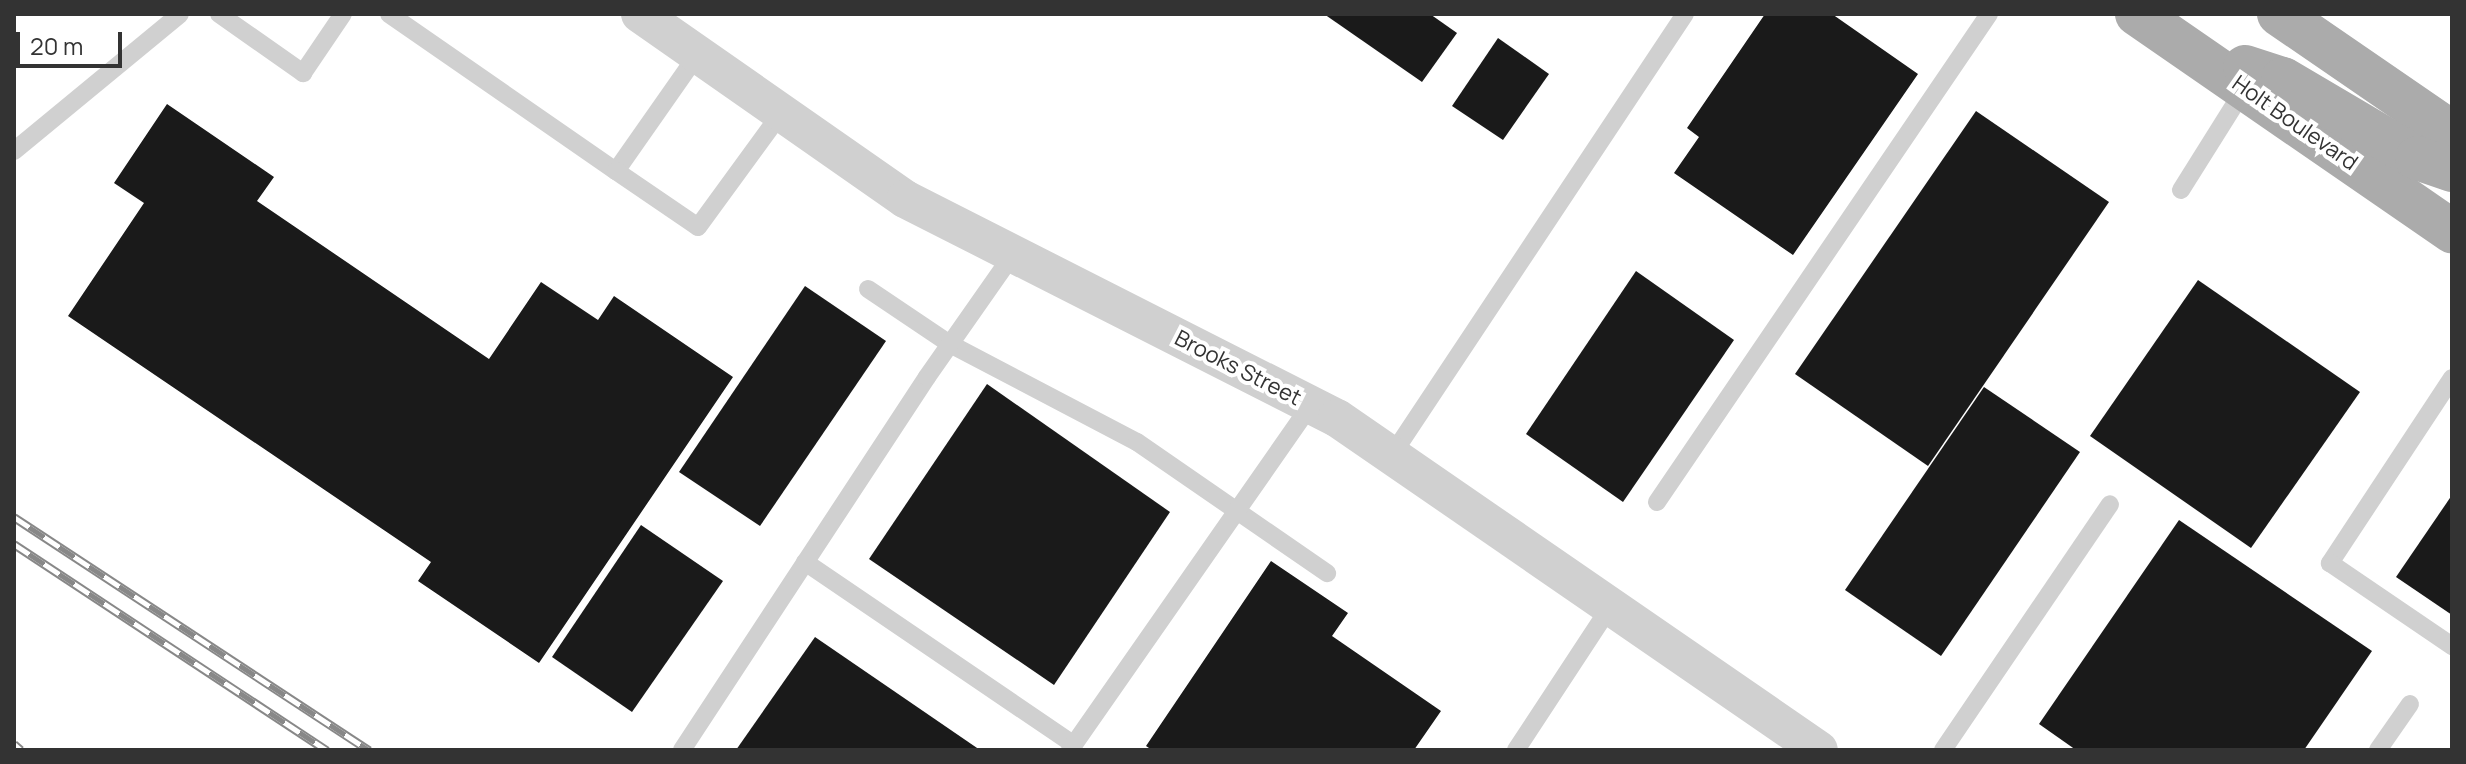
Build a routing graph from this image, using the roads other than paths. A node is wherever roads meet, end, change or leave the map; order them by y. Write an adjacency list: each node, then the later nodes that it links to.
1 (180, 14): 15 (lane)
2 (219, 14): 3 (lane)
3 (343, 14)
4 (389, 14): 17 (lane)
5 (640, 14): 11 (street, Brooks Street)
6 (1685, 14): 25 (lane)
7 (1989, 14): 26 (lane)
8 (2137, 14): 10 (main road, Holt Boulevard)
9 (2279, 14): 14 (main road)
10 (2185, 47): 12 (main road, Holt Boulevard); 16 (main road)
11 (698, 54): 13 (street, Brooks Street); 17 (lane)
12 (2245, 88): 18 (lane); 19 (main road, Holt Boulevard)
13 (781, 113): 17 (lane); 20 (street, Brooks Street)
14 (2452, 133)
15 (14, 151)
16 (2452, 170)
17 (616, 171)
18 (2181, 190)
19 (2452, 231)
20 (1013, 254): 22 (lane); 24 (street, Brooks Street)
21 (868, 289): 22 (lane)
22 (950, 344): 28 (lane); 29 (lane)
23 (2452, 378): 32 (lane)
24 (1311, 404): 25 (street, Brooks Street); 28 (lane)
25 (1392, 455): 31 (street, Brooks Street)
26 (1657, 502)
27 (2110, 504): 38 (lane)
28 (1237, 510): 30 (lane); 34 (lane)
29 (805, 562): 34 (lane); 35 (lane)
30 (1327, 573)
31 (1610, 607): 36 (lane); 37 (street, Brooks Street)
32 (2452, 646)
33 (2410, 704): 39 (lane)
34 (1072, 748)
35 (682, 750)
36 (1516, 750)
37 (1819, 750)
38 (1943, 750)
39 (2378, 750)

